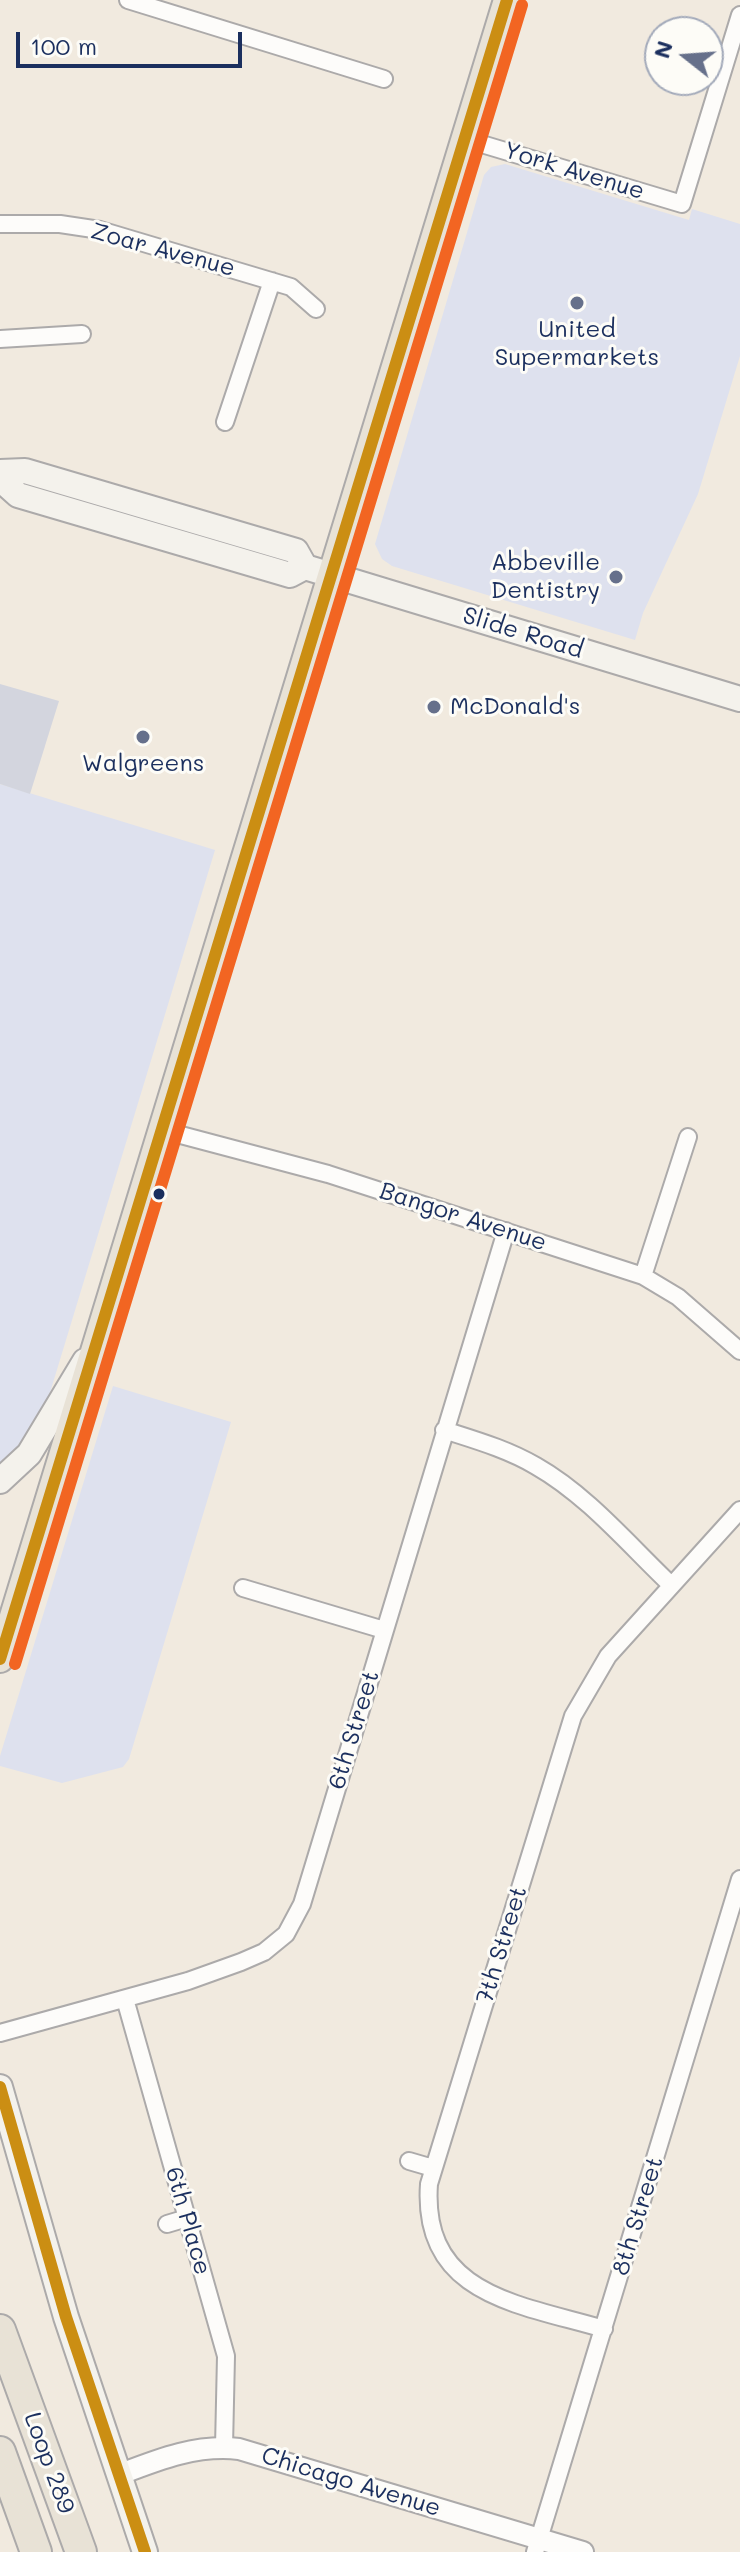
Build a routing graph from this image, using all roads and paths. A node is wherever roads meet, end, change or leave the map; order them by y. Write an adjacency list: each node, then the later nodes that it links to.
1 (128, 0): 4 (street)
2 (507, 0): 5 (main road)
3 (740, 15): 5 (street, York Avenue)
4 (384, 79)
5 (465, 139): 15 (main road)
6 (0, 224): 7 (street, Zoar Avenue)
7 (272, 281): 8 (street, Zoar Avenue); 11 (street)
8 (316, 309)
9 (82, 334): 10 (street)
10 (0, 339)
11 (225, 422)
12 (0, 472): 14 (main road, Slide Road)
13 (0, 479): 14 (main road, Slide Road)
14 (305, 567): 15 (main road, Slide Road)
15 (332, 574): 16 (main road, Slide Road); 17 (main road)
16 (738, 692)
17 (162, 1130): 19 (street, Bangor Avenue); 21 (main road)
18 (688, 1137): 20 (street)
19 (506, 1231): 20 (street, Bangor Avenue); 23 (street, 6th Street)
20 (643, 1276): 22 (street, Bangor Avenue)
21 (98, 1338): 24 (main road); 29 (main road)
22 (740, 1351)
23 (444, 1430): 26 (street); 28 (street, 6th Street)
24 (0, 1481)
25 (740, 1510): 26 (street, 7th Street)
26 (670, 1584): 36 (street, 7th Street)
27 (243, 1588): 28 (street)
28 (384, 1630): 31 (street, 6th Street)
29 (0, 1659)
30 (740, 1879): 40 (street, 8th Street)
31 (125, 1999): 32 (street, 6th Street); 38 (street, 6th Place)
32 (0, 2033)
33 (0, 2087): 37 (main road)
34 (0, 2117): 37 (main road)
35 (409, 2161): 36 (street)
36 (433, 2168): 40 (street, 7th Street)
37 (25, 2178): 44 (main road)
38 (187, 2218): 39 (street); 42 (street, 6th Place)
39 (167, 2224)
40 (604, 2329): 45 (street, 8th Street)
41 (0, 2330): 47 (highway, Loop 289)
42 (224, 2447): 44 (street, Chicago Avenue); 45 (street, Chicago Avenue)
43 (0, 2452): 46 (highway, Loop 289)
44 (118, 2475): 48 (main road)
45 (537, 2545): 49 (street, Chicago Avenue)
46 (36, 2552)
47 (81, 2552)
48 (145, 2552)
49 (583, 2552)

